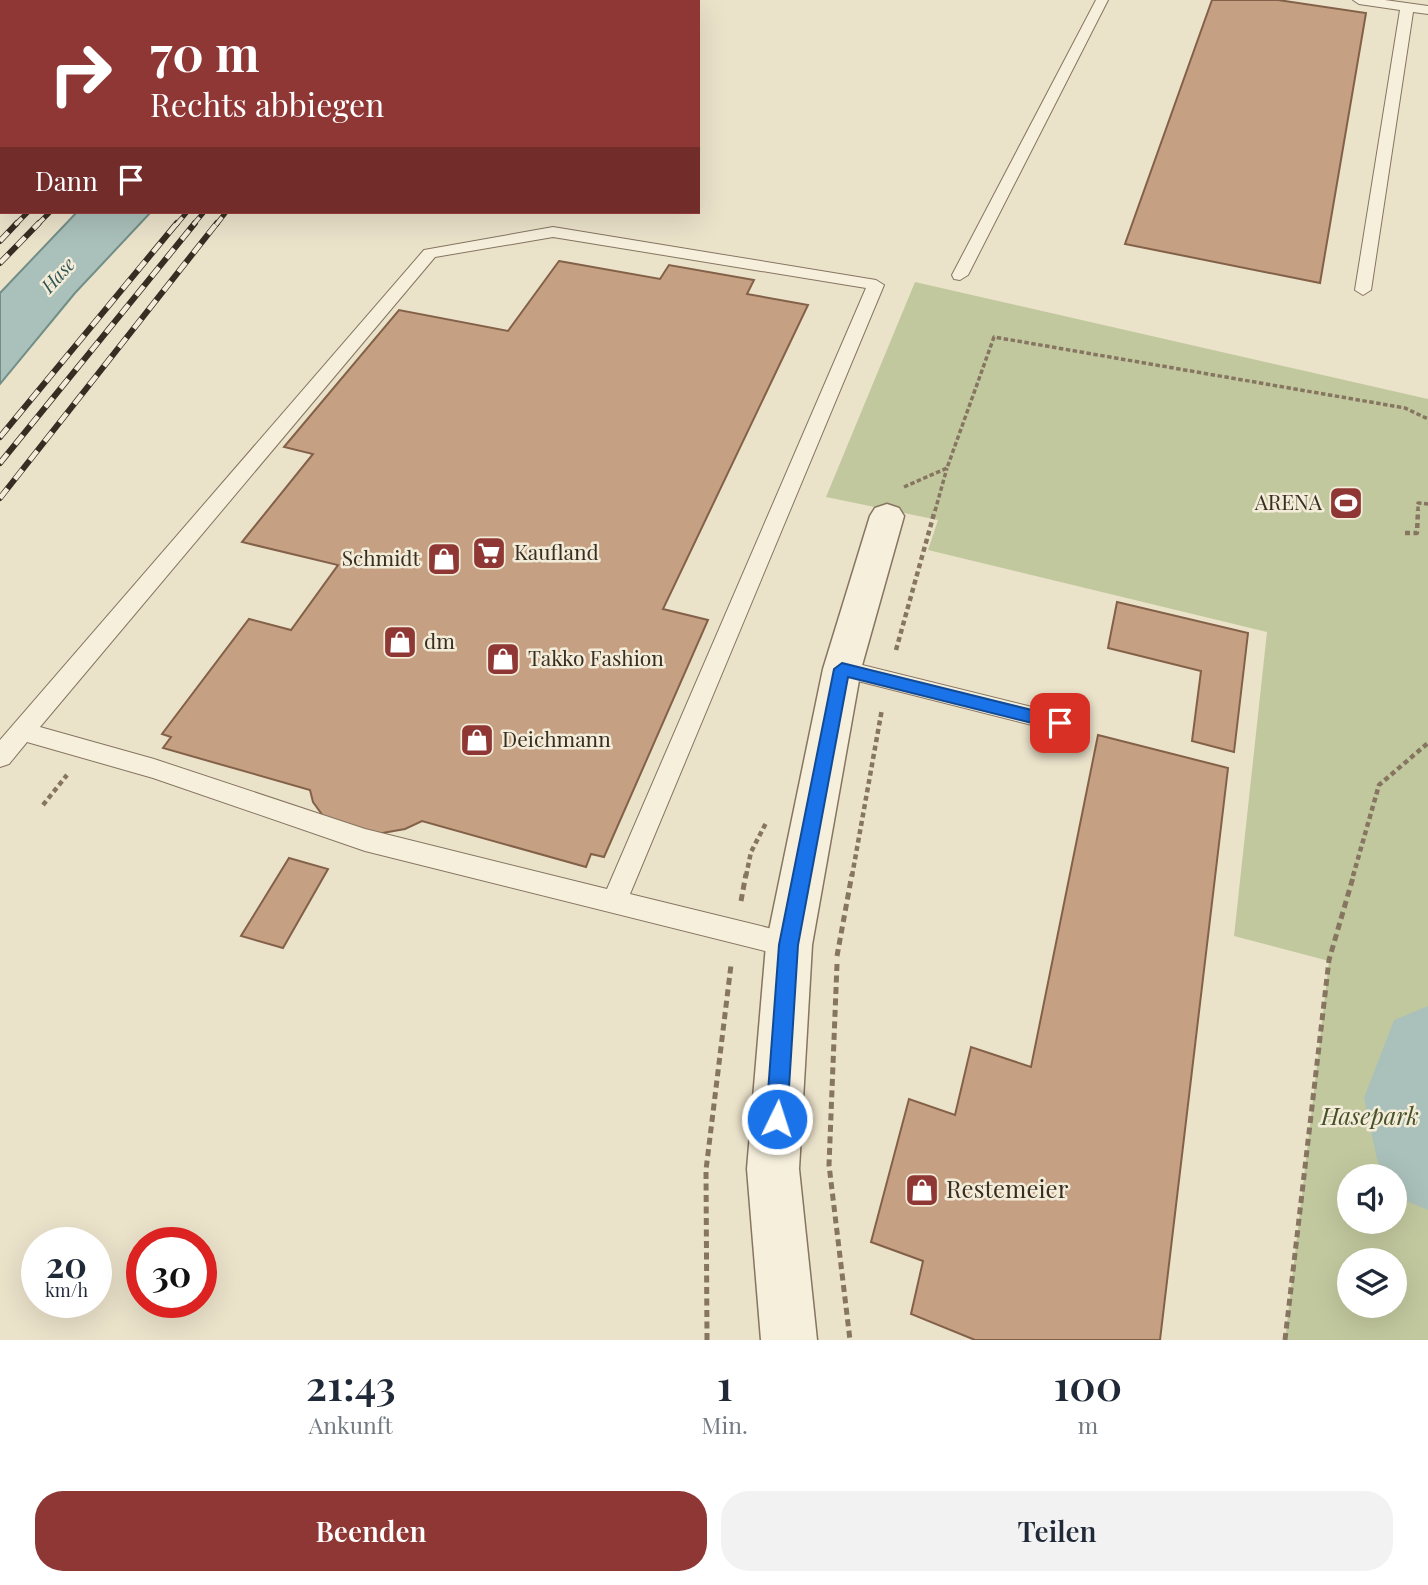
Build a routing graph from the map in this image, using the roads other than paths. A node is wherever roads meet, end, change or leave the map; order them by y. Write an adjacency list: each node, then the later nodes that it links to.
1 (1102, 0): 5 (lane)
2 (1359, 0): 3 (lane)
3 (1407, 7): 4 (lane); 6 (lane)
4 (1428, 10)
5 (960, 275)
6 (1363, 290)
7 (887, 516): 8 (street)
8 (842, 669): 9 (lane); 13 (street)
9 (1060, 723)
10 (22, 731): 11 (lane); 12 (lane); 12 (lane)
11 (0, 757)
12 (614, 902): 13 (lane)
13 (789, 945): 14 (street)
14 (789, 1340)

